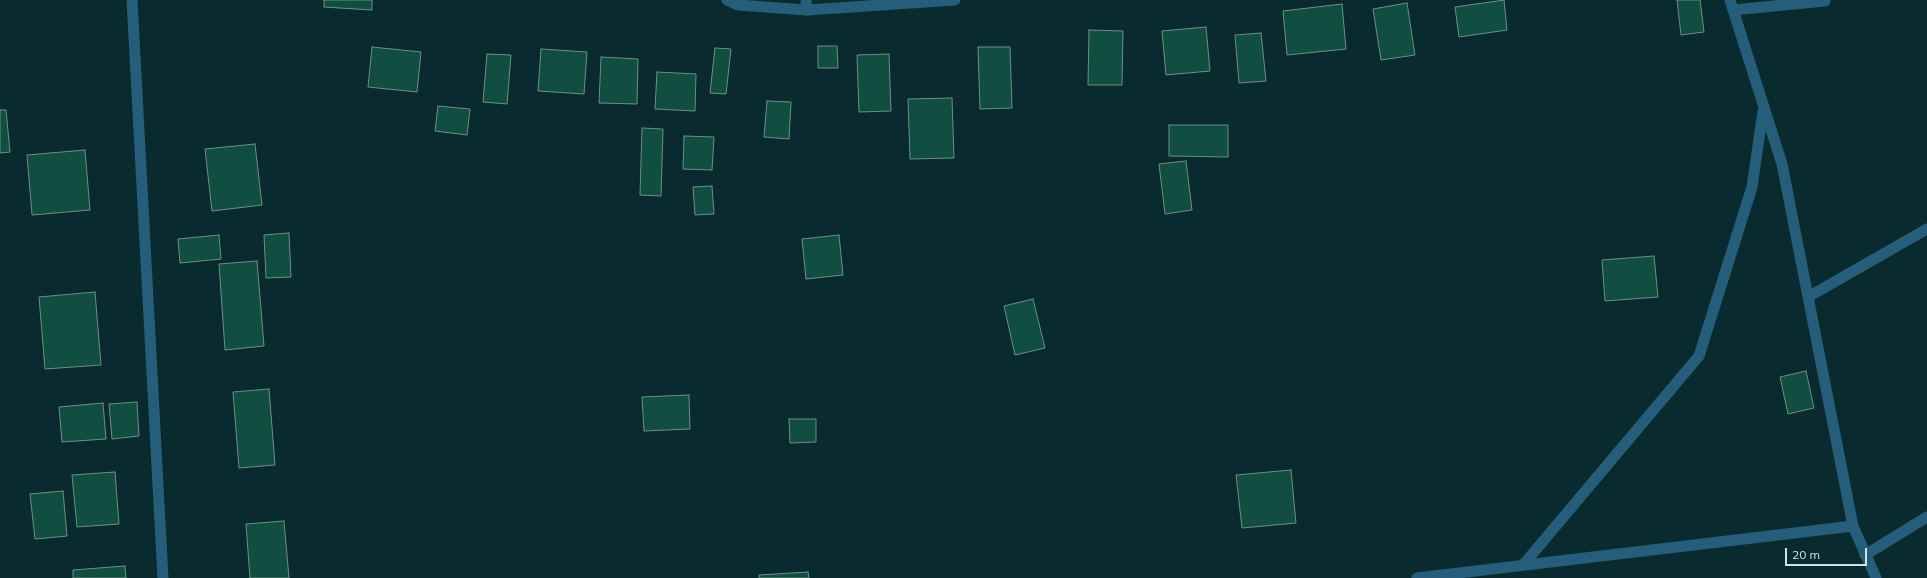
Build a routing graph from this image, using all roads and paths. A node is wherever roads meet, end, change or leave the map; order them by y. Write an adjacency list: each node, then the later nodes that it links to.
1 (132, 0): 14 (street)
2 (726, 0): 5 (street)
3 (955, 0): 5 (street)
4 (1825, 2): 6 (street)
5 (807, 5)
6 (1732, 5): 7 (street)
7 (1764, 108): 9 (street); 13 (street)
8 (1927, 229): 9 (street)
9 (1808, 297): 11 (street)
10 (1927, 517): 12 (street)
11 (1853, 526): 12 (street); 13 (street)
12 (1865, 555): 16 (street)
13 (1523, 565): 15 (street)
14 (163, 578)
15 (1417, 578)
16 (1876, 578)

